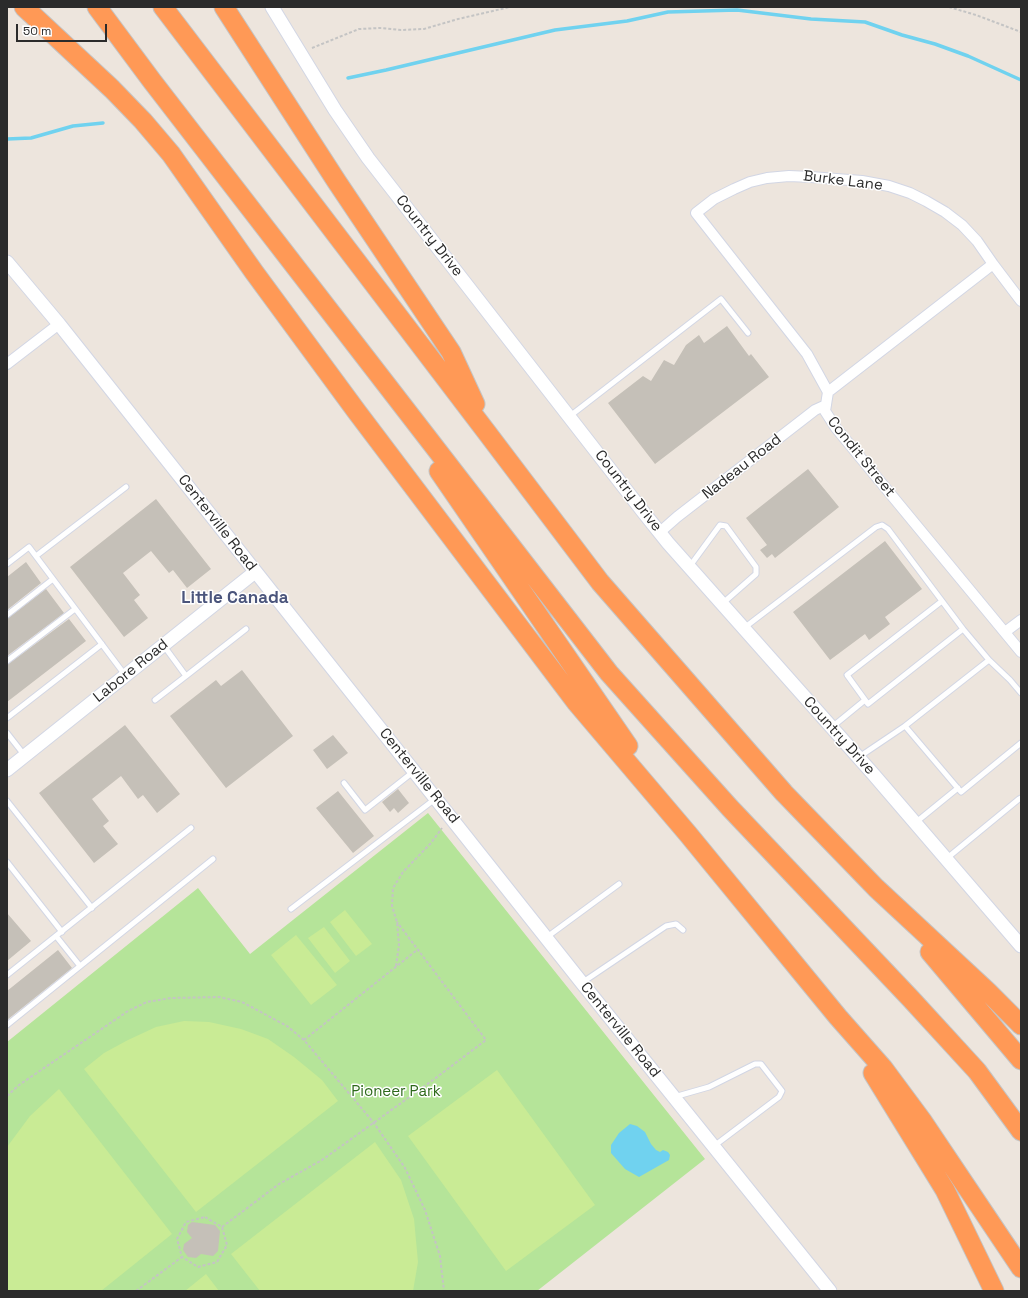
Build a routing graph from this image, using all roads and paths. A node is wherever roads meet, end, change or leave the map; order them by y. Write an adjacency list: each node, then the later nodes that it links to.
1 (24, 7): 64 (highway)
2 (97, 7): 12 (highway)
3 (163, 7): 20 (highway)
4 (224, 7): 20 (highway)
5 (272, 7): 9 (street, Country Drive)
6 (510, 7): 9 (path)
7 (949, 7): 8 (path)
8 (1021, 32)
9 (298, 50): 19 (street, Country Drive)
10 (7, 262): 14 (street, Centerville Road)
11 (993, 264): 13 (street, Burke Lane); 17 (street); 17 (street, Burke Lane)
12 (315, 290): 64 (highway); 91 (highway)
13 (1021, 300)
14 (58, 324): 16 (street); 26 (street, Centerville Road)
15 (748, 333): 19 (lane)
16 (7, 364)
17 (828, 392): 18 (street, Condit Street)
18 (826, 405): 22 (street, Nadeau Road); 36 (street, Condit Street)
19 (569, 416): 22 (street, Country Drive)
20 (488, 434): 69 (highway)
21 (126, 487): 23 (lane)
22 (660, 532): 25 (street, Country Drive)
23 (36, 556): 24 (lane); 27 (lane)
24 (7, 564)
25 (690, 566): 29 (street, Country Drive); 29 (lane)
26 (255, 572): 38 (street, Labore Road); 55 (street, Centerville Road)
27 (53, 579): 30 (lane); 31 (lane)
28 (942, 601): 33 (lane); 35 (lane); 46 (lane)
29 (722, 603): 33 (street, Country Drive)
30 (75, 609): 37 (lane); 41 (lane)
31 (7, 615)
32 (1021, 620): 36 (street)
33 (744, 628): 49 (street, Country Drive)
34 (246, 629): 43 (lane)
35 (963, 629): 40 (lane); 46 (lane)
36 (1005, 632): 39 (street, Condit Street)
37 (102, 644): 42 (lane); 47 (lane)
38 (163, 646): 42 (street, Labore Road); 43 (lane)
39 (1021, 652)
40 (989, 660): 44 (lane); 48 (lane)
41 (7, 661)
42 (125, 675): 52 (street, Labore Road)
43 (186, 676): 45 (lane)
44 (1021, 693)
45 (155, 700)
46 (866, 700): 49 (lane)
47 (7, 718)
48 (905, 726): 53 (lane); 57 (lane)
49 (832, 728): 53 (street, Country Drive)
50 (7, 733): 52 (lane)
51 (1021, 744): 57 (lane)
52 (25, 756): 54 (street, Labore Road)
53 (858, 757): 61 (street, Country Drive)
54 (7, 770)
55 (414, 771): 56 (lane); 59 (street, Centerville Road)
56 (344, 783)
57 (958, 788): 61 (lane)
58 (1021, 798): 66 (lane)
59 (436, 799): 71 (lane); 76 (street, Centerville Road)
60 (7, 801): 70 (lane)
61 (915, 823): 66 (street, Country Drive)
62 (191, 828): 70 (lane)
63 (442, 828): 72 (path)
64 (688, 834): 83 (highway)
65 (213, 859): 79 (lane)
66 (946, 859): 77 (street, Country Drive)
67 (7, 862): 74 (lane)
68 (619, 884): 76 (lane)
69 (876, 888): 85 (highway); 87 (highway)
70 (92, 908): 74 (lane)
71 (291, 908)
72 (398, 922): 78 (path); 80 (path)
73 (683, 930): 82 (lane)
74 (62, 932): 75 (lane)
75 (56, 936): 79 (lane); 81 (lane)
76 (547, 938): 82 (street, Centerville Road)
77 (1021, 946)
78 (418, 950): 80 (path); 90 (path)
79 (80, 966): 84 (lane)
80 (396, 966): 86 (path)
81 (7, 975)
82 (582, 983): 89 (street, Centerville Road)
83 (838, 1017): 95 (highway); 99 (highway)
84 (7, 1025)
85 (1021, 1025)
86 (304, 1040): 88 (path); 90 (path)
87 (1021, 1060)
88 (7, 1096)
89 (674, 1097): 92 (street, Centerville Road); 92 (lane)
90 (374, 1123): 93 (path); 97 (path)
91 (1021, 1131)
92 (714, 1147): 98 (street, Centerville Road)
93 (222, 1227): 94 (path); 94 (path)
94 (182, 1257): 96 (path)
95 (1021, 1268)
96 (136, 1291)
97 (444, 1291)
98 (830, 1291)
99 (994, 1291)

